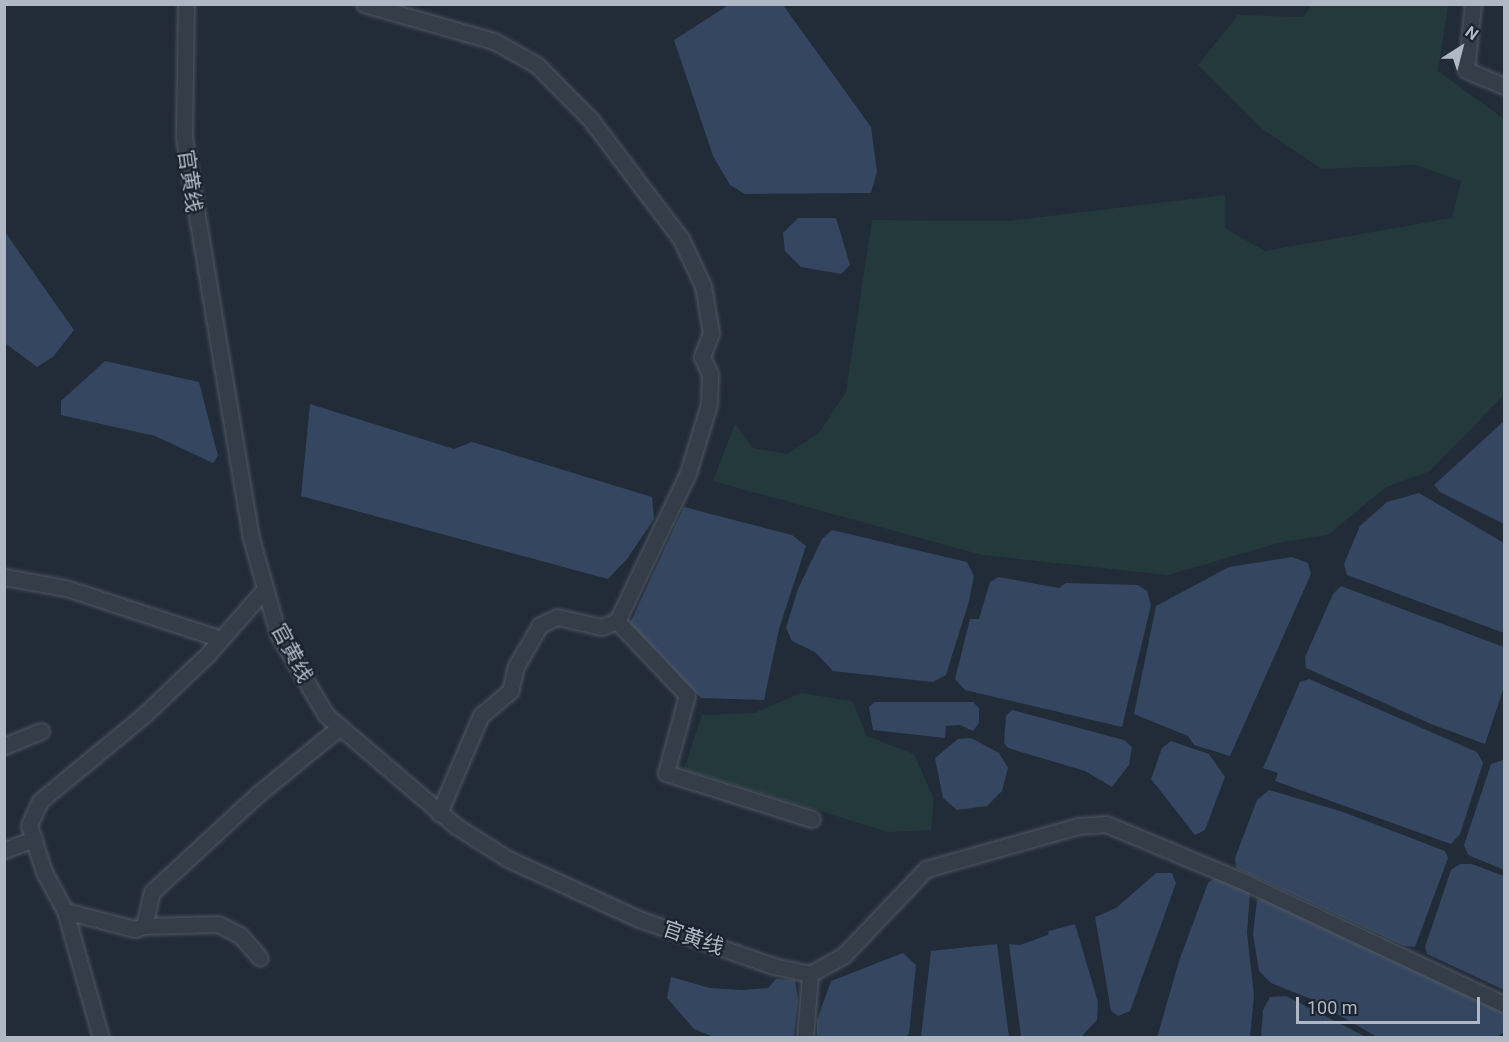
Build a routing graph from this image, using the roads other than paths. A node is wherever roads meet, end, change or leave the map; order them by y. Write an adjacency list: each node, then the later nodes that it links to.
1 (186, 4): 6 (street, 官黄线)
2 (364, 4): 7 (street)
3 (1473, 4): 4 (street)
4 (1504, 86)
5 (4, 577): 8 (street)
6 (265, 589): 8 (street); 9 (street, 官黄线)
7 (617, 621): 12 (street); 13 (street)
8 (221, 639): 14 (street)
9 (340, 727): 12 (street, 官黄线); 17 (street)
10 (41, 731): 11 (street)
11 (4, 746)
12 (439, 813): 19 (street, 官黄线)
13 (812, 819)
14 (34, 839): 15 (street); 16 (street)
15 (4, 849)
16 (65, 911): 17 (street); 21 (street)
17 (144, 926): 18 (street)
18 (260, 958)
19 (810, 974): 20 (street); 22 (street)
20 (1504, 1004)
21 (101, 1038)
22 (805, 1038)

